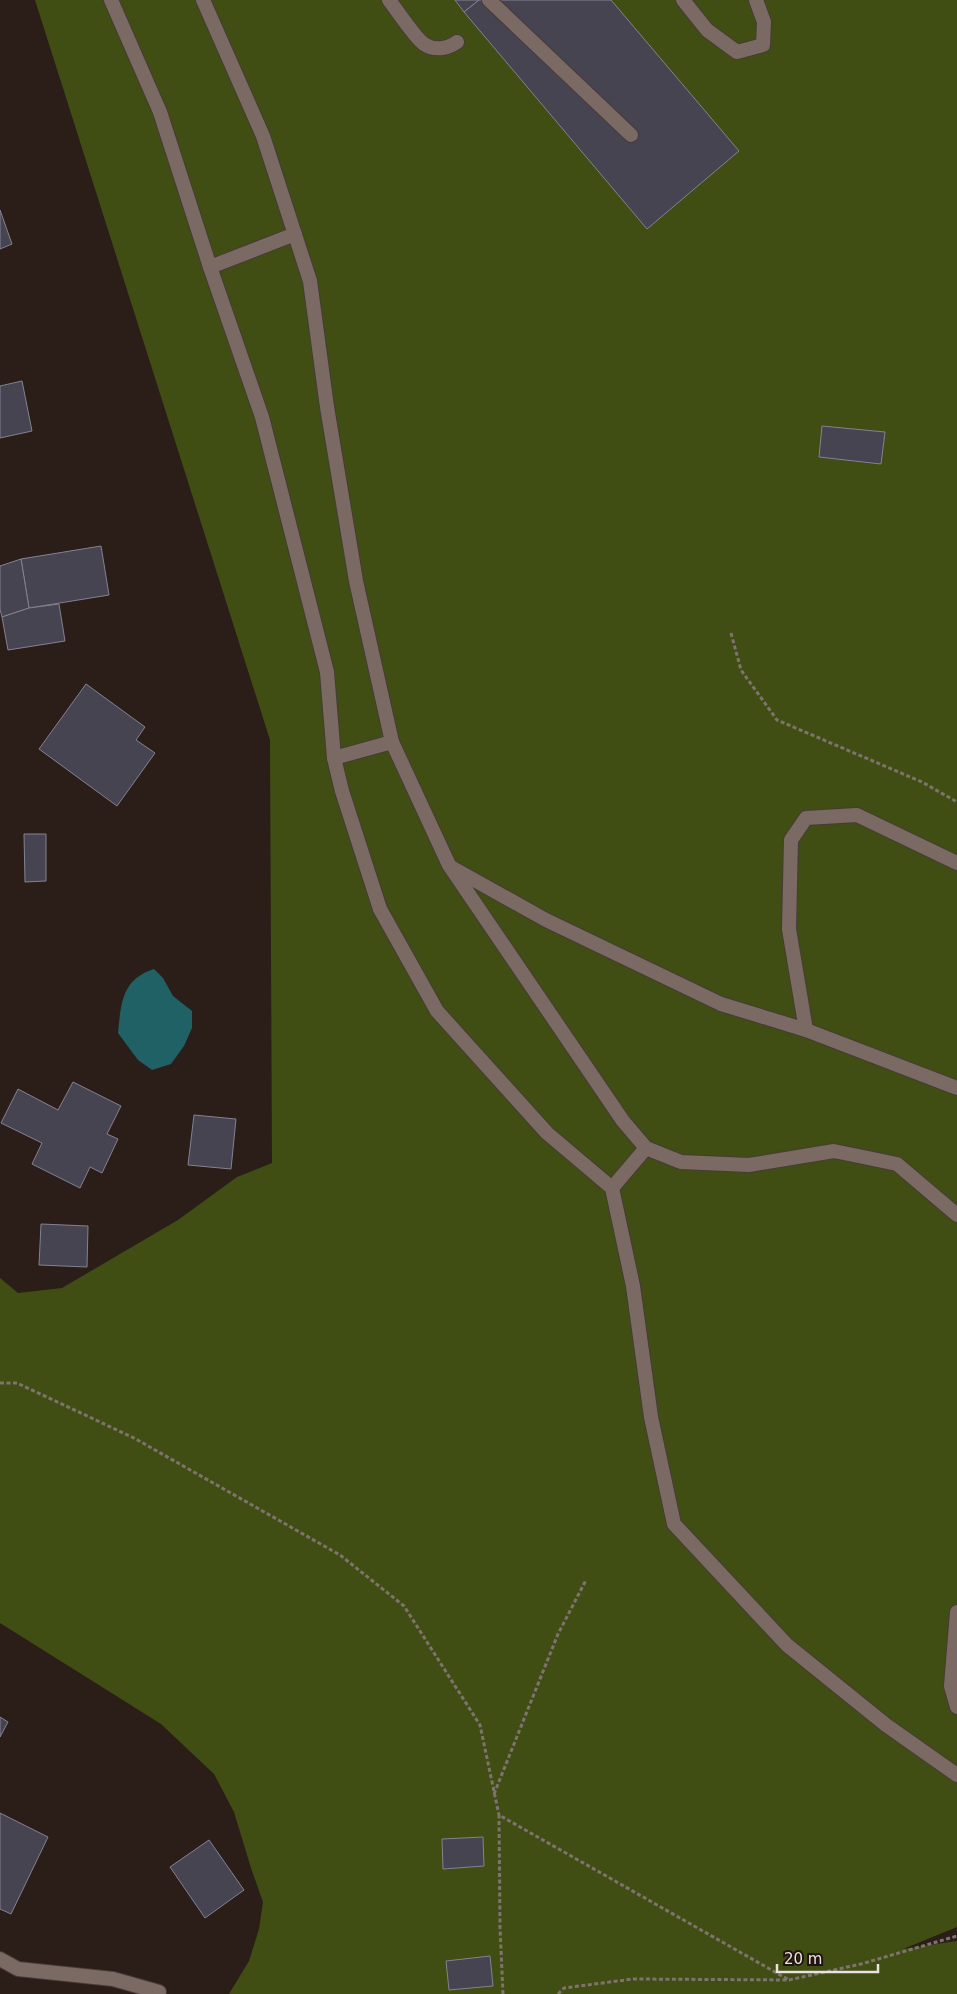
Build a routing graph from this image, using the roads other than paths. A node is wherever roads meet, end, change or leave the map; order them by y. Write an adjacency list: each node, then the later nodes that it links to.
1 (111, 0): 10 (street)
2 (203, 0): 9 (street)
3 (390, 0): 7 (street)
4 (489, 0): 8 (street)
5 (683, 0): 6 (street)
6 (756, 0)
7 (457, 42)
8 (631, 135)
9 (294, 234): 10 (street); 11 (street)
10 (210, 267): 12 (street)
11 (392, 742): 12 (street); 14 (street)
12 (334, 758): 18 (street)
13 (957, 864): 15 (street)
14 (449, 865): 15 (street); 17 (street)
15 (806, 1030): 16 (street)
16 (957, 1088)
17 (646, 1148): 18 (street); 19 (street)
18 (612, 1188): 22 (street)
19 (957, 1215)
20 (957, 1612): 21 (street)
21 (957, 1708)
22 (957, 1775)
23 (0, 1959): 24 (street)
24 (159, 1992)

